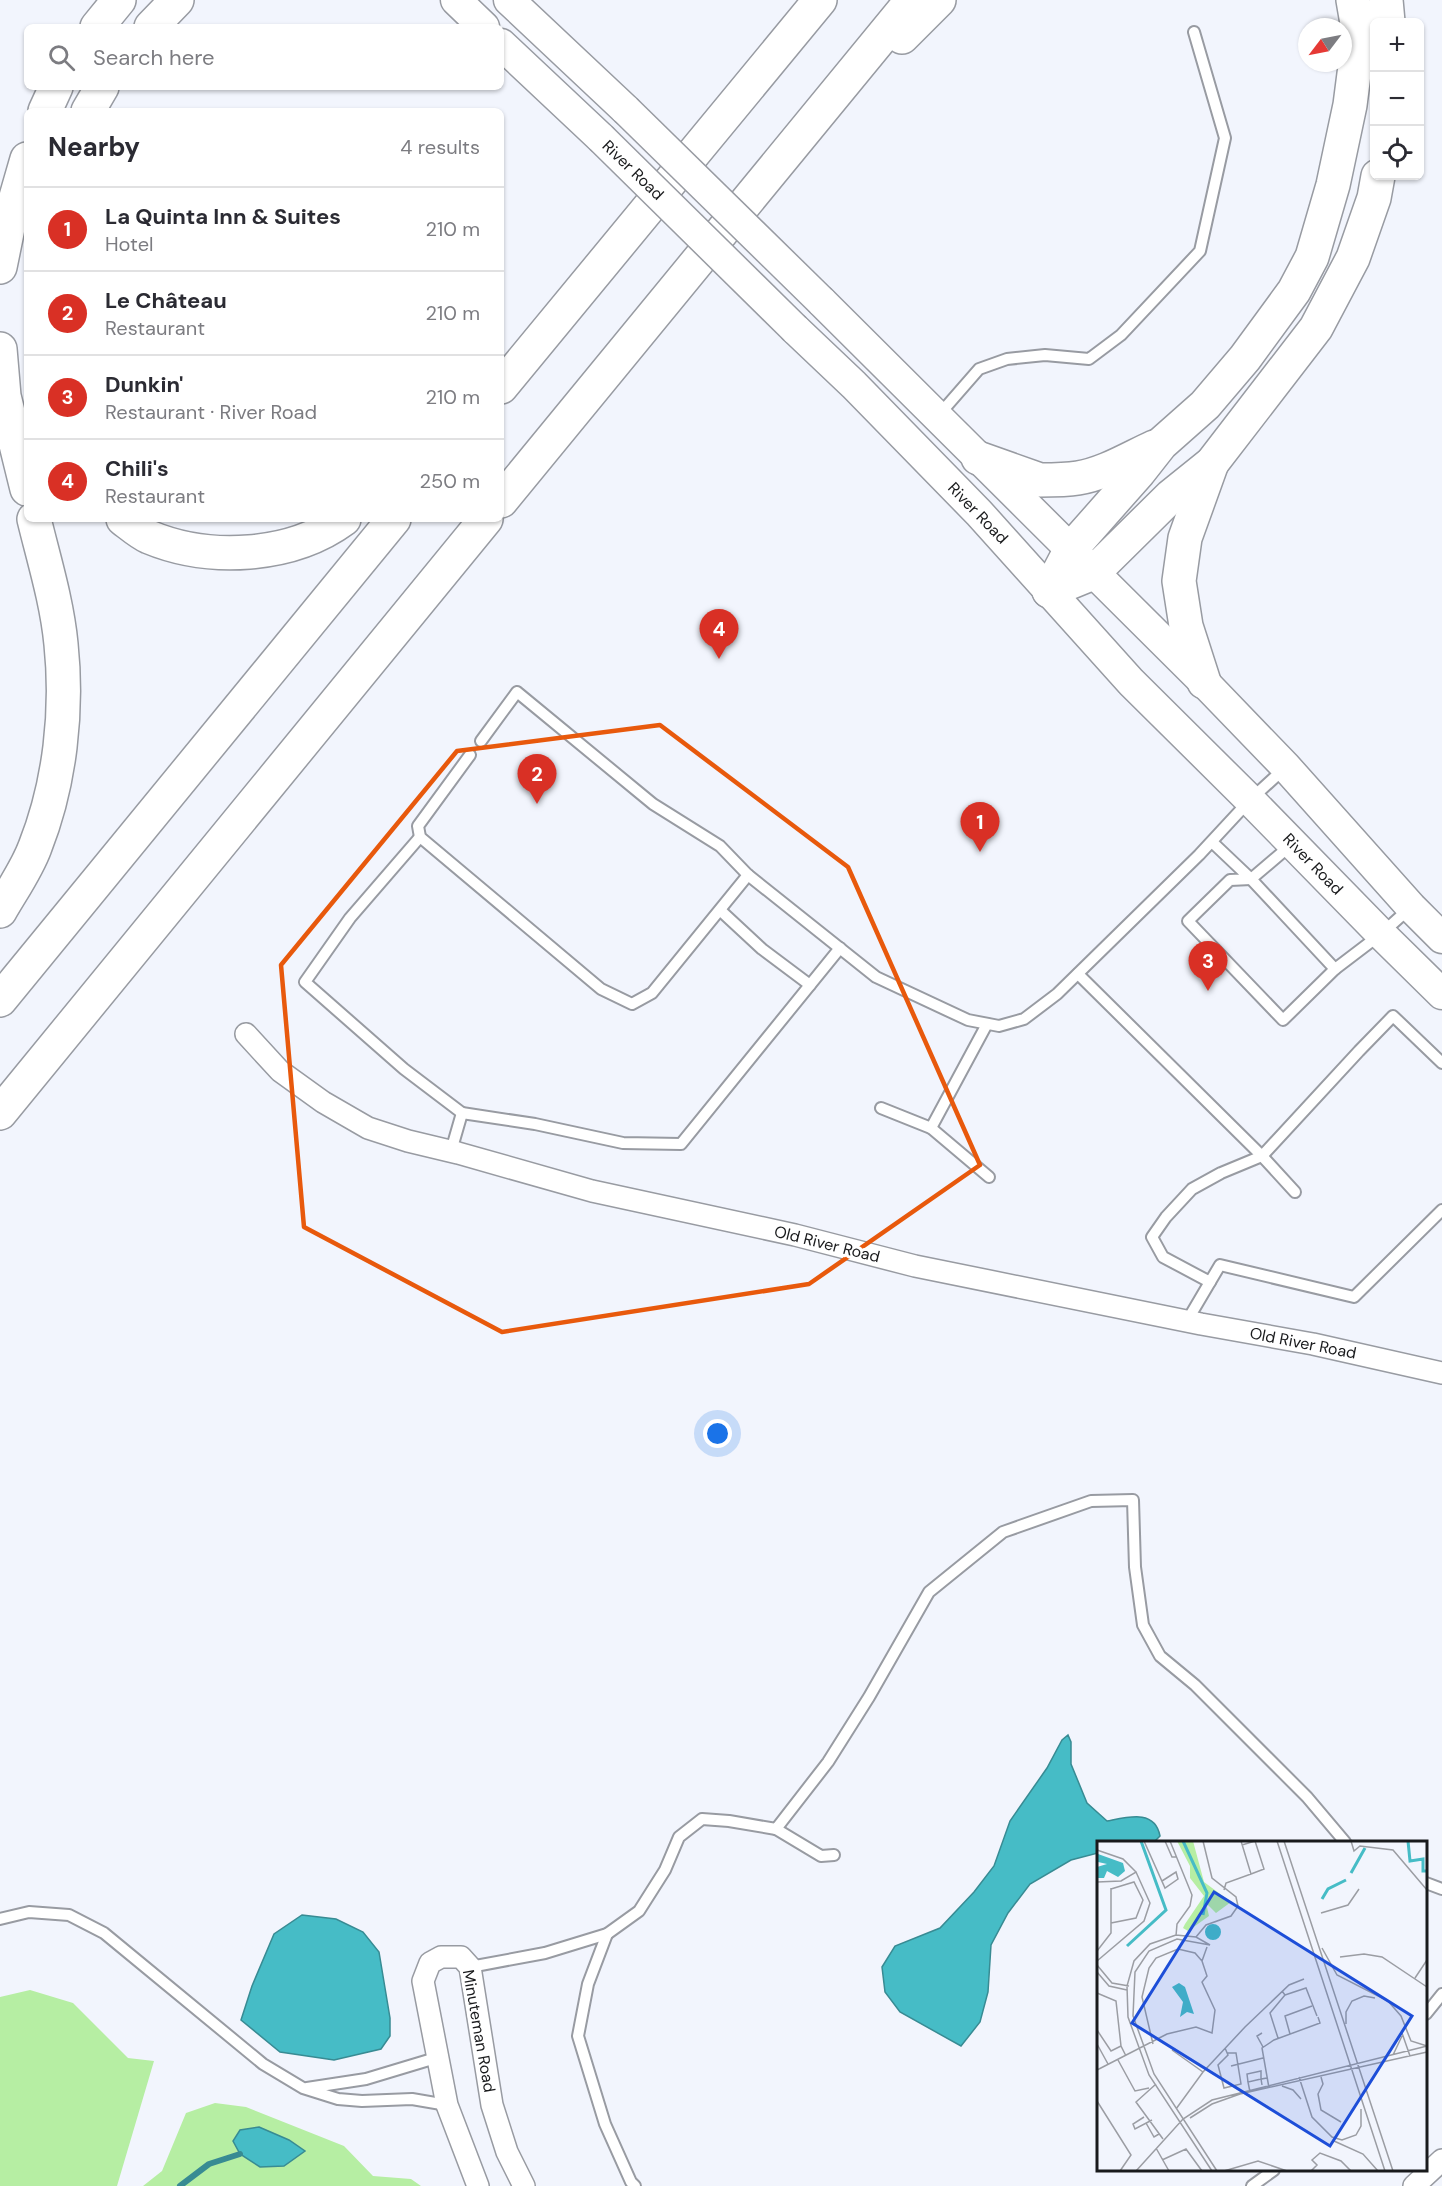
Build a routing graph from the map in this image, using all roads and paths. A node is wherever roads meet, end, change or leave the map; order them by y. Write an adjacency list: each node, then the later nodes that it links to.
1 (119, 0): 11 (highway)
2 (177, 0): 12 (highway)
3 (456, 0): 13 (main road)
4 (509, 0): 26 (main road, bridge)
5 (820, 0): 25 (highway)
6 (912, 0): 20 (highway)
7 (939, 0): 20 (highway)
8 (1353, 0): 27 (highway)
9 (1386, 0): 10 (highway)
10 (1388, 18)
11 (99, 24)
12 (154, 24)
13 (481, 24)
14 (1194, 32): 26 (lane)
15 (504, 47): 39 (main road, River Road, bridge)
16 (55, 90): 18 (highway)
17 (100, 90): 19 (highway)
18 (46, 108)
19 (90, 108)
20 (798, 139): 31 (highway)
21 (24, 169): 23 (highway)
22 (1377, 180): 29 (highway)
23 (0, 267)
24 (0, 349): 30 (highway)
25 (505, 381)
26 (938, 416): 28 (main road)
27 (1161, 444): 28 (highway); 37 (highway)
28 (978, 458): 37 (main road)
29 (1212, 463): 38 (highway); 40 (highway)
30 (24, 477)
31 (504, 497)
32 (35, 522): 51 (highway)
33 (127, 522): 34 (highway)
34 (338, 522)
35 (392, 522): 60 (highway)
36 (484, 522): 65 (highway)
37 (1071, 549): 38 (main road); 39 (highway)
38 (1094, 573): 39 (highway); 40 (main road)
39 (1049, 591): 44 (main road, River Road)
40 (1204, 682): 43 (main road)
41 (481, 741): 48 (lane)
42 (470, 755): 45 (lane)
43 (1286, 767): 44 (lane); 50 (main road)
44 (1250, 800): 46 (lane); 47 (main road, River Road)
45 (420, 837): 52 (lane); 66 (lane)
46 (1212, 842): 49 (lane); 57 (lane)
47 (1293, 843): 49 (lane); 53 (main road, River Road)
48 (748, 875): 52 (lane); 55 (lane)
49 (1251, 879): 56 (lane); 56 (lane)
50 (1411, 907): 53 (lane); 54 (main road)
51 (0, 910)
52 (721, 911): 58 (lane)
53 (1381, 934): 56 (lane); 59 (main road, River Road)
54 (1442, 938)
55 (840, 948): 58 (lane); 61 (lane)
56 (1335, 969)
57 (1078, 974): 61 (lane); 69 (lane)
58 (810, 985): 66 (lane)
59 (1442, 994)
60 (0, 1000)
61 (987, 1024): 67 (lane)
62 (246, 1034): 68 (street, Old River Road)
63 (1442, 1063): 69 (lane)
64 (881, 1108): 67 (lane)
65 (0, 1113)
66 (462, 1113): 68 (lane)
67 (931, 1128): 70 (lane)
68 (451, 1151): 74 (street, Old River Road)
69 (1262, 1156): 71 (lane); 73 (lane)
70 (989, 1177)
71 (1295, 1192)
72 (1442, 1210): 73 (lane)
73 (1210, 1282): 74 (lane)
74 (1187, 1321): 75 (street, Old River Road)
75 (1442, 1372)
76 (776, 1829): 77 (lane); 78 (lane); 82 (lane)
77 (1344, 1841)
78 (834, 1855)
79 (1427, 1884): 80 (lane)
80 (1442, 1890)
81 (0, 1919): 87 (lane)
82 (607, 1934): 83 (lane); 91 (lane)
83 (470, 1967): 86 (street, Minuteman Road); 93 (street, Minuteman Road)
84 (1442, 1994): 85 (lane)
85 (1427, 2012)
86 (439, 2057): 87 (lane); 88 (street, Minuteman Road)
87 (303, 2088): 88 (lane)
88 (447, 2105): 92 (street, Minuteman Road)
89 (1442, 2160): 95 (street)
90 (1271, 2171): 94 (lane)
91 (630, 2185)
92 (478, 2186)
93 (524, 2186)
94 (1252, 2186)
95 (1414, 2186)

